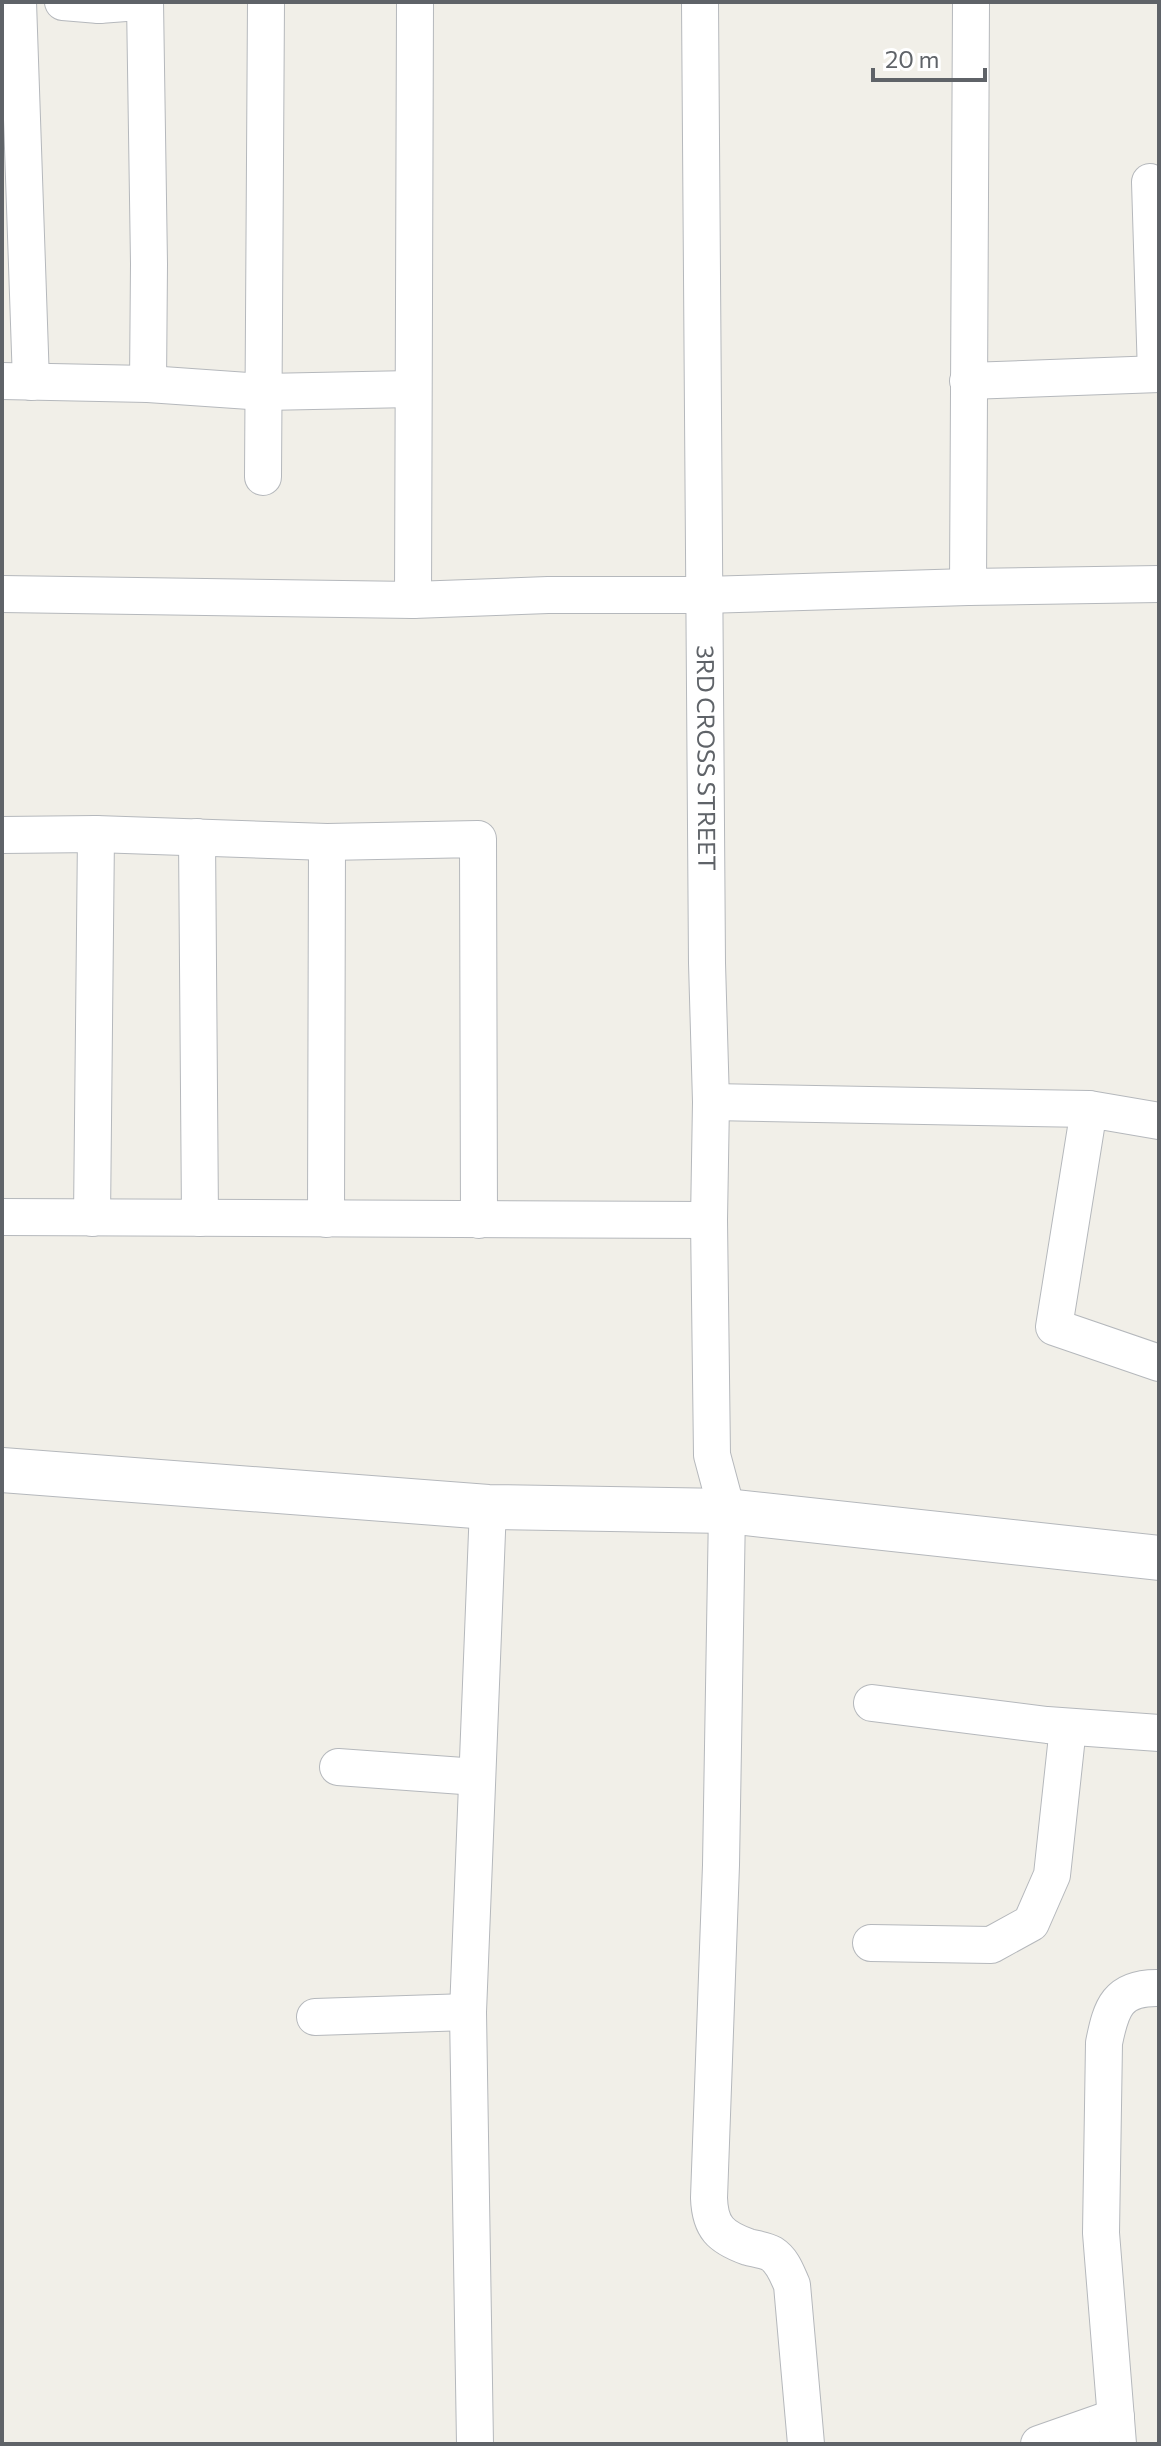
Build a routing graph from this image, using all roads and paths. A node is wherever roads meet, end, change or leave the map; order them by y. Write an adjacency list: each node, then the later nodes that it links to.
1 (18, 2): 12 (street)
2 (63, 2): 9 (street)
3 (139, 2): 9 (street)
4 (145, 2): 14 (street)
5 (266, 2): 16 (street)
6 (415, 2): 15 (street)
7 (700, 2): 21 (street, 3RD CROSS STREET)
8 (971, 2): 13 (street)
9 (99, 3)
10 (1150, 182): 11 (street)
11 (1158, 374): 13 (street)
12 (17, 381): 14 (street)
13 (968, 381): 19 (street)
14 (148, 384): 16 (street)
15 (412, 389): 16 (street); 22 (street)
16 (264, 392): 17 (street)
17 (263, 477)
18 (1159, 584): 19 (street)
19 (968, 587): 21 (street)
20 (2, 594): 22 (street)
21 (704, 595): 22 (street); 27 (street, 3RD CROSS STREET)
22 (413, 600)
23 (96, 834): 24 (street); 25 (street); 31 (street)
24 (2, 835)
25 (197, 837): 26 (street); 32 (street)
26 (327, 842): 33 (street); 34 (street)
27 (711, 1102): 28 (street); 35 (street, 3RD CROSS STREET)
28 (1089, 1109): 29 (street); 36 (street)
29 (1159, 1121)
30 (2, 1217): 31 (street)
31 (92, 1218): 32 (street)
32 (200, 1218): 33 (street)
33 (326, 1219): 34 (street)
34 (479, 1220): 35 (street)
35 (709, 1220): 39 (street, 3RD CROSS STREET)
36 (1159, 1363)
37 (2, 1470): 38 (street)
38 (488, 1507): 39 (street); 45 (street)
39 (727, 1511): 40 (street); 52 (street, 3RD CROSS STREET)
40 (1159, 1558)
41 (872, 1703): 42 (street)
42 (1068, 1727): 43 (street); 46 (street)
43 (1159, 1733)
44 (338, 1767): 45 (street)
45 (477, 1777): 48 (street)
46 (871, 1943)
47 (1159, 1988): 50 (street)
48 (468, 2012): 49 (street); 51 (street)
49 (315, 2017)
50 (1117, 2430): 53 (street)
51 (475, 2444)
52 (806, 2444)
53 (1039, 2444)

